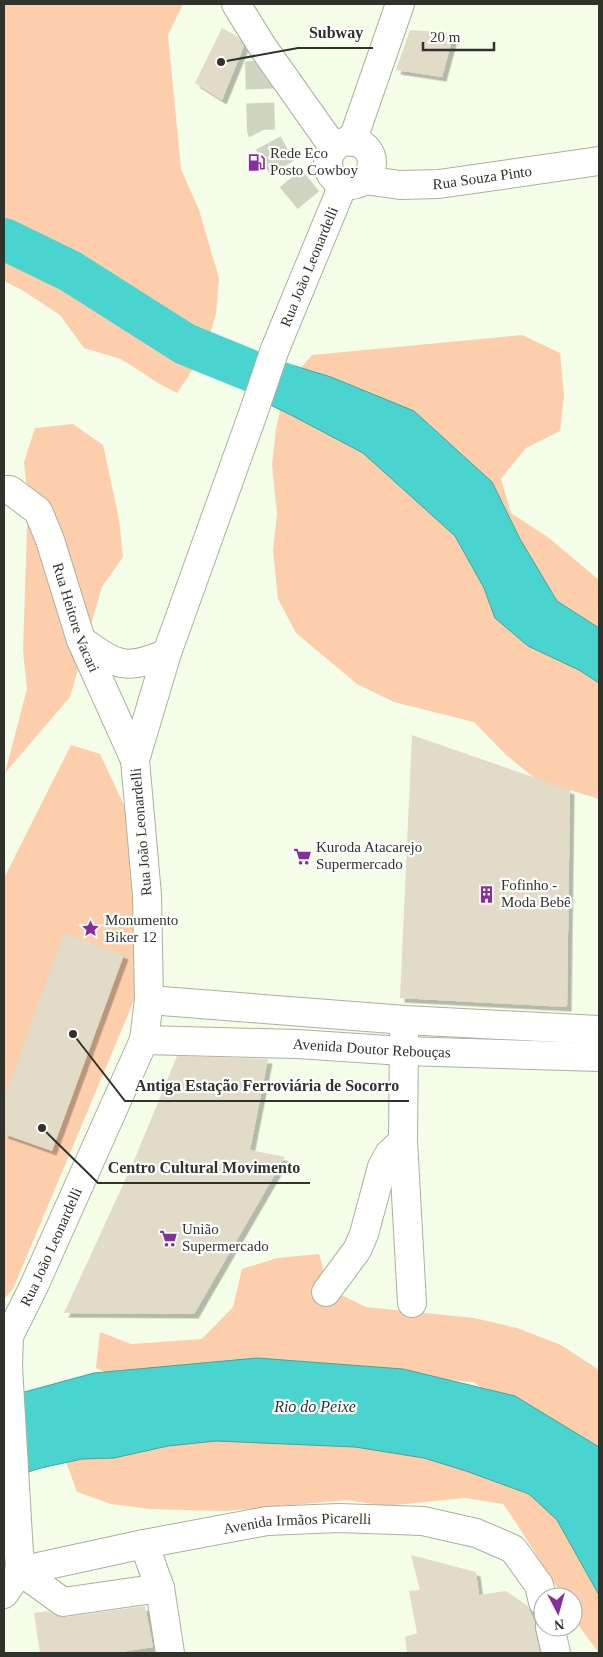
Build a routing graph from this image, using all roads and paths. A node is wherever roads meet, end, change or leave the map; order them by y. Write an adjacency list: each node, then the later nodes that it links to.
1 (236, 4): 3 (street)
2 (400, 4): 3 (street)
3 (343, 145): 5 (street); 5 (street)
4 (599, 161): 5 (street, Rua Souza Pinto)
5 (353, 182): 8 (street, Rua João Leonardelli)
6 (4, 490): 7 (street, Rua Heitore Vacari)
7 (81, 640): 8 (street); 9 (street, Rua Heitore Vacari)
8 (167, 653): 9 (street, Rua João Leonardelli)
9 (136, 760): 10 (street, Rua João Leonardelli)
10 (149, 1000): 11 (street, Avenida Doutor Rebouças); 14 (street, Rua João Leonardelli)
11 (298, 1012): 12 (street, Avenida Doutor Rebouças); 15 (street)
12 (405, 1020): 13 (street, Avenida Doutor Rebouças); 16 (street)
13 (590, 1029): 17 (street)
14 (144, 1040): 15 (street, Avenida Doutor Rebouças); 21 (street, Rua João Leonardelli)
15 (297, 1044): 16 (street, Avenida Doutor Rebouças)
16 (403, 1051): 17 (street, Avenida Doutor Rebouças); 18 (street)
17 (589, 1056)
18 (403, 1141): 19 (street); 20 (street)
19 (326, 1292)
20 (412, 1303)
21 (6, 1336): 23 (street)
22 (144, 1544): 23 (street, Avenida Irmãos Picarelli); 24 (street, Avenida Irmãos Picarelli); 25 (street)
23 (20, 1570): 25 (street); 26 (street)
24 (539, 1587)
25 (160, 1588): 28 (street)
26 (4, 1594)
27 (552, 1637): 29 (street)
28 (170, 1653)
29 (556, 1653)

